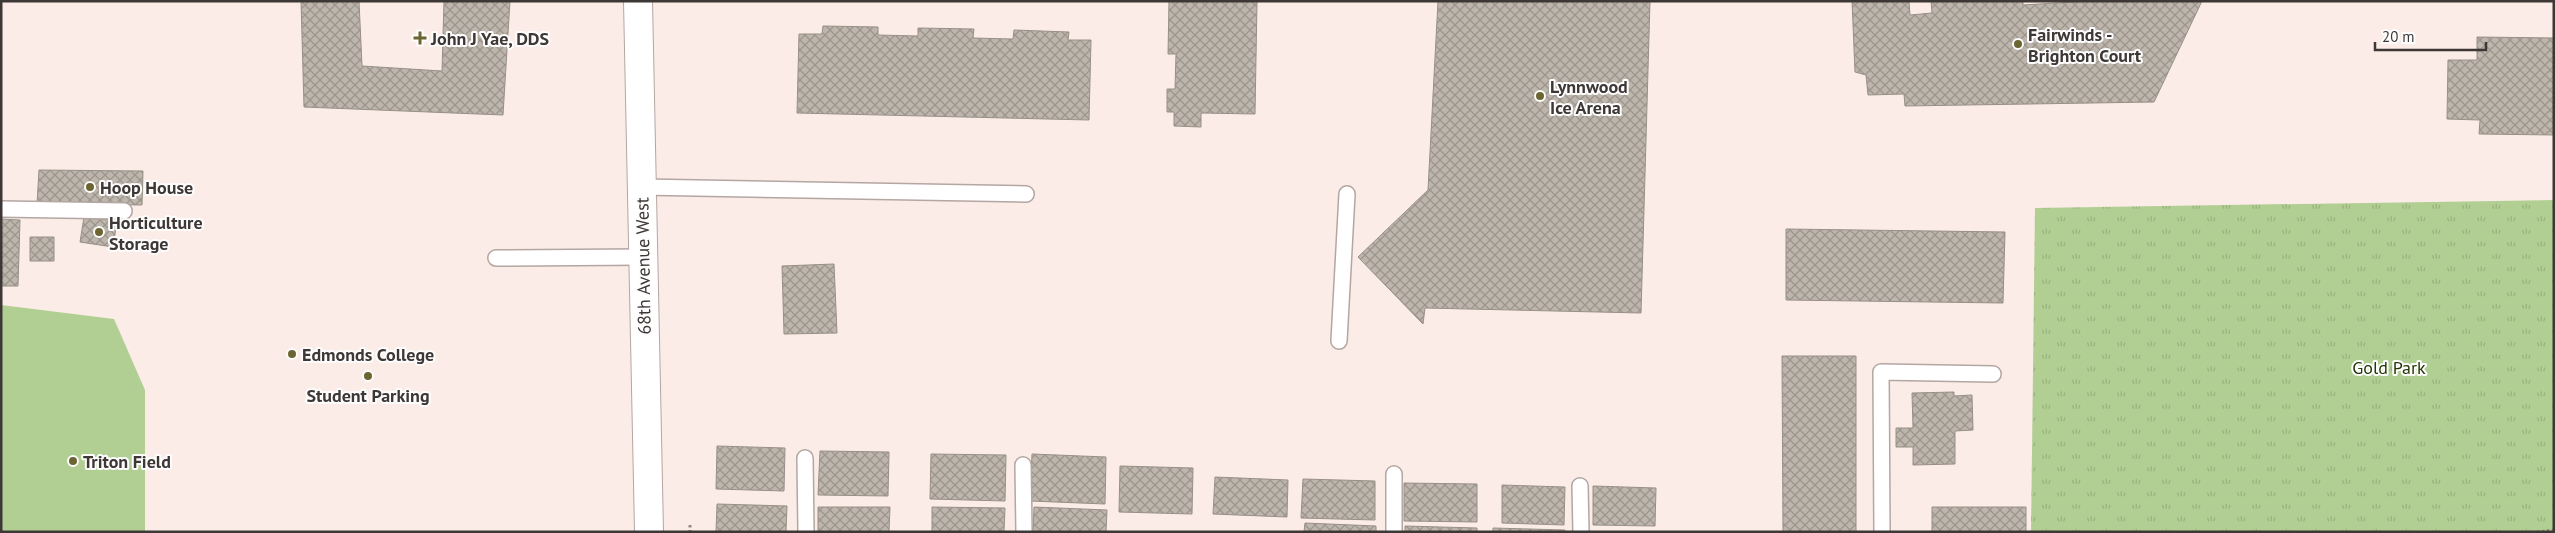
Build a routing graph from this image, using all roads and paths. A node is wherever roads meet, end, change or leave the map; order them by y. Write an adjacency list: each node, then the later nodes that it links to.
1 (638, 1): 2 (street, 68th Avenue West)
2 (642, 188): 3 (lane); 7 (street, 68th Avenue West)
3 (1026, 194)
4 (1347, 194): 9 (lane)
5 (1, 209): 6 (lane)
6 (124, 211)
7 (643, 256): 8 (lane); 17 (street, 68th Avenue West)
8 (496, 258)
9 (1339, 341)
10 (1994, 374): 23 (lane)
11 (805, 458): 19 (lane)
12 (1023, 465): 20 (lane)
13 (1394, 474): 21 (lane)
14 (1580, 486): 22 (lane)
15 (690, 525): 18 (path)
16 (2554, 530): 24 (path)
17 (649, 532)
18 (690, 532)
19 (806, 532)
20 (1024, 532)
21 (1394, 532)
22 (1581, 532)
23 (1882, 532)
24 (2537, 532)

